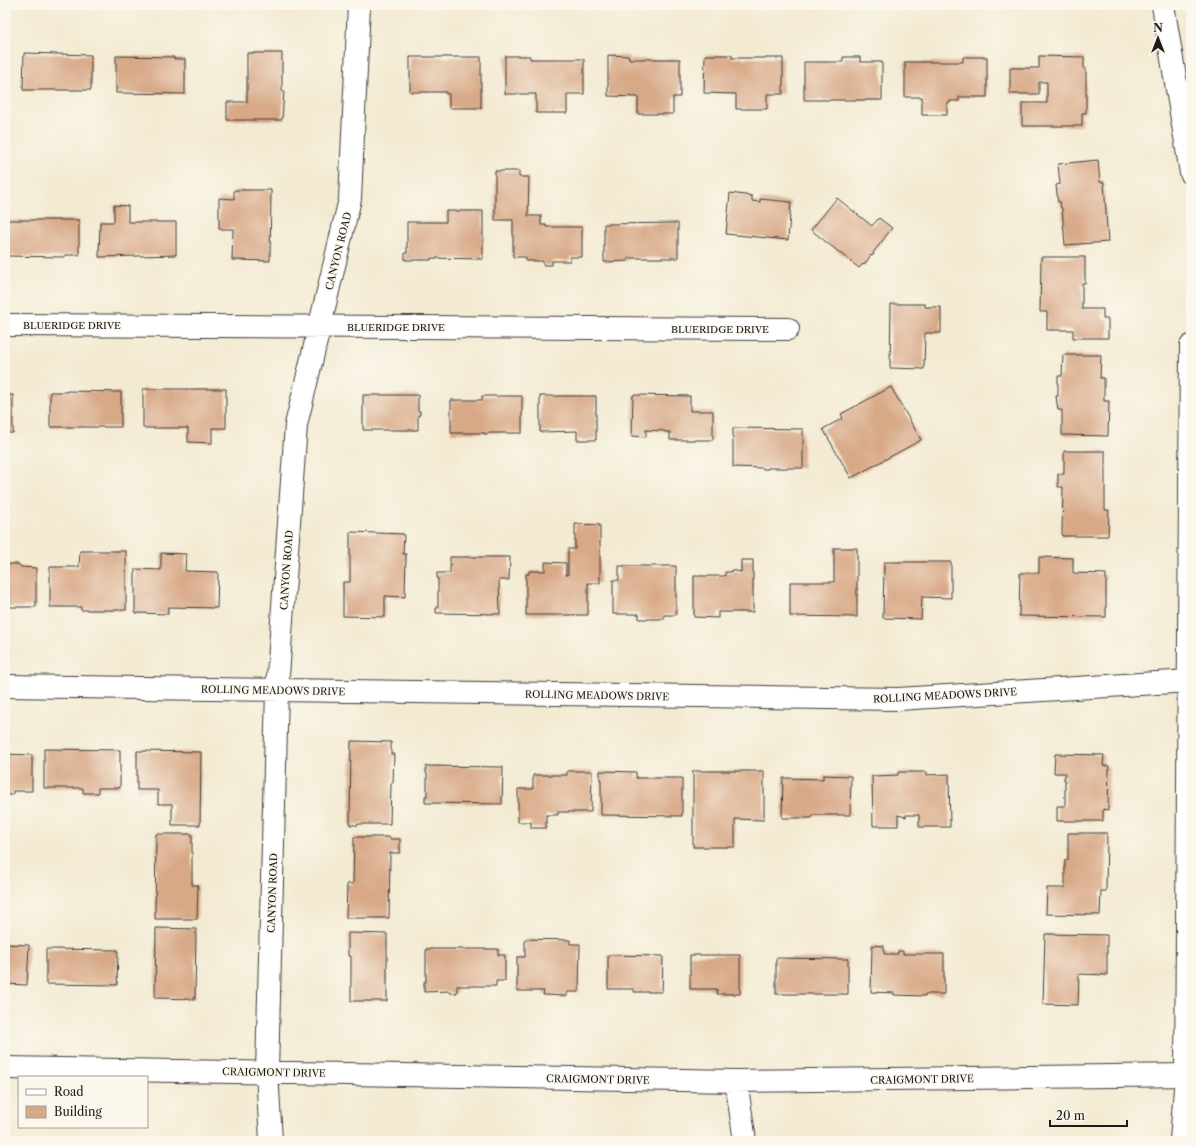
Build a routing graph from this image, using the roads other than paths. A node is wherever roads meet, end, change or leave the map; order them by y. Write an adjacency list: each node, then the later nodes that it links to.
1 (359, 5): 5 (street, CANYON ROAD)
2 (1163, 5): 3 (street)
3 (1191, 173)
4 (5, 325): 5 (street, BLUERIDGE DRIVE)
5 (319, 327): 6 (street, BLUERIDGE DRIVE); 10 (street, CANYON ROAD)
6 (788, 329)
7 (1191, 346): 8 (street)
8 (1189, 681): 10 (street, ROLLING MEADOWS DRIVE); 13 (street)
9 (5, 686): 10 (street, ROLLING MEADOWS DRIVE)
10 (278, 690): 12 (street, CANYON ROAD)
11 (5, 1068): 12 (street, CRAIGMONT DRIVE)
12 (267, 1072): 14 (street, CRAIGMONT DRIVE); 15 (street, CANYON ROAD)
13 (1189, 1075): 14 (street, CRAIGMONT DRIVE); 17 (street)
14 (736, 1081): 16 (street)
15 (271, 1141)
16 (745, 1141)
17 (1181, 1141)

